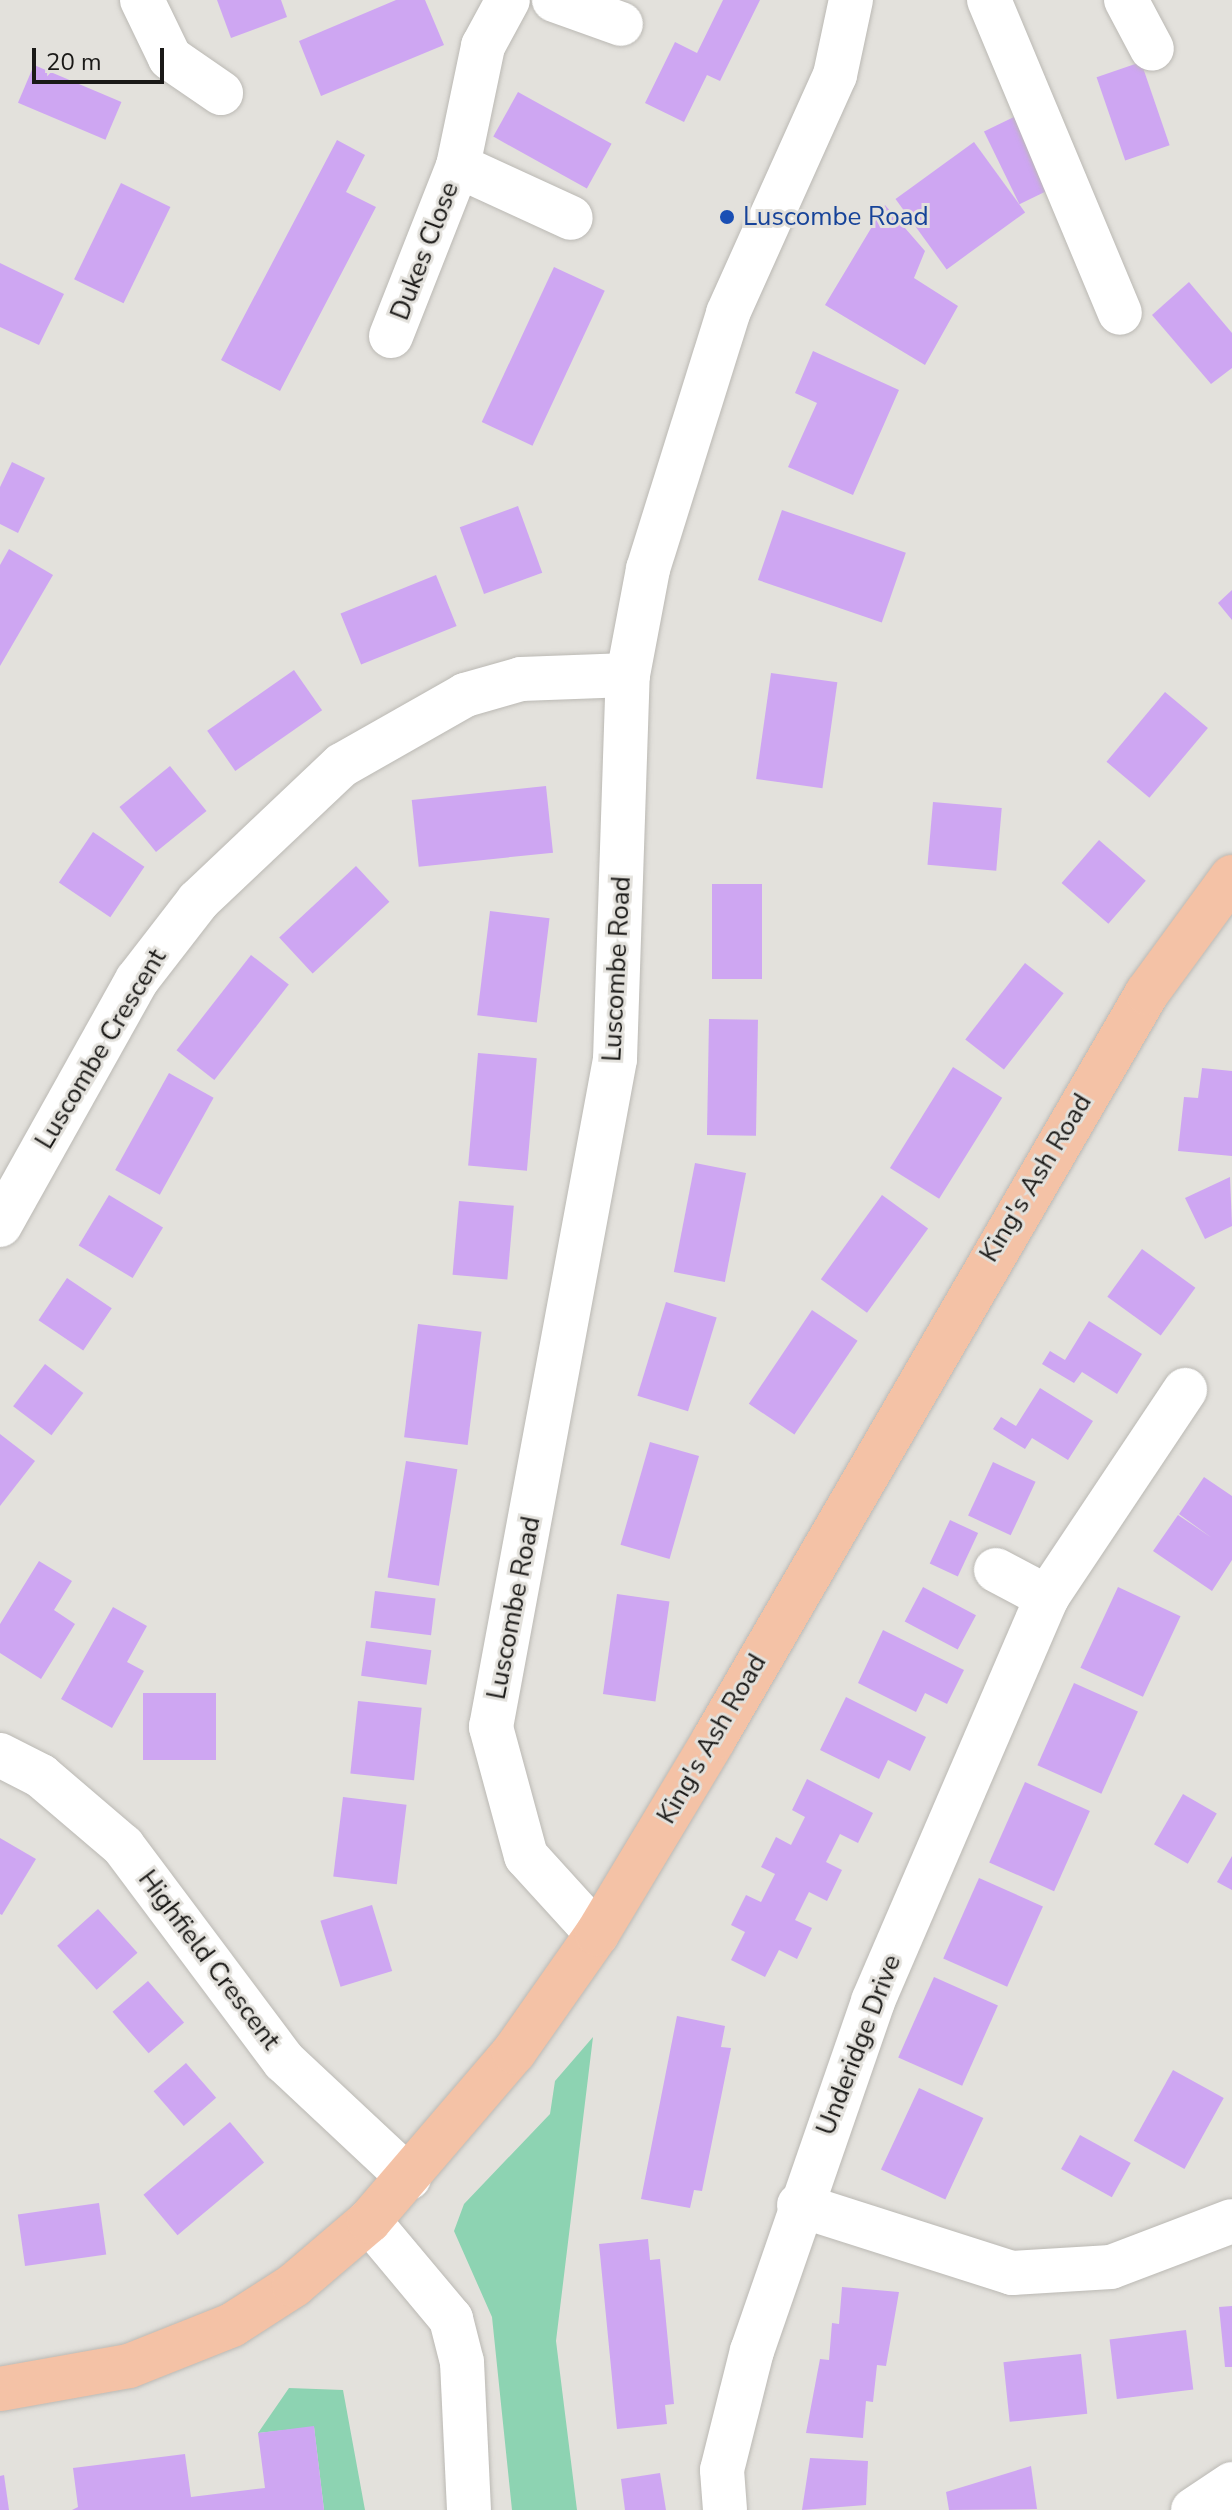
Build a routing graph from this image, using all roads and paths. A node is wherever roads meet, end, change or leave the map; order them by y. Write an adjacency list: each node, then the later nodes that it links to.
1 (142, 0): 9 (street)
2 (508, 0): 10 (street, Dukes Close)
3 (554, 0): 7 (street)
4 (851, 0): 14 (street, Luscombe Road)
5 (989, 0): 12 (street)
6 (1126, 0): 8 (street)
7 (621, 24)
8 (1152, 49)
9 (221, 93)
10 (458, 166): 11 (street, Dukes Close); 13 (street, Dukes Close)
11 (571, 218)
12 (1120, 313)
13 (391, 336)
14 (628, 675): 16 (street, Luscombe Crescent); 21 (street, Luscombe Road)
15 (1232, 877): 21 (highway, King's Ash Road)
16 (0, 1225)
17 (1185, 1390): 19 (street, Underidge Drive)
18 (996, 1570): 19 (street)
19 (1047, 1597): 23 (street, Underidge Drive)
20 (0, 1755): 22 (street, Highfield Crescent)
21 (597, 1934): 22 (highway, King's Ash Road)
22 (409, 2178): 24 (highway, King's Ash Road)
23 (799, 2205): 25 (street); 29 (street, Underidge Drive)
24 (369, 2221): 26 (highway, King's Ash Road); 28 (street)
25 (1232, 2221)
26 (0, 2389)
27 (1232, 2484): 30 (street)
28 (469, 2510)
29 (725, 2510)
30 (1193, 2510)

